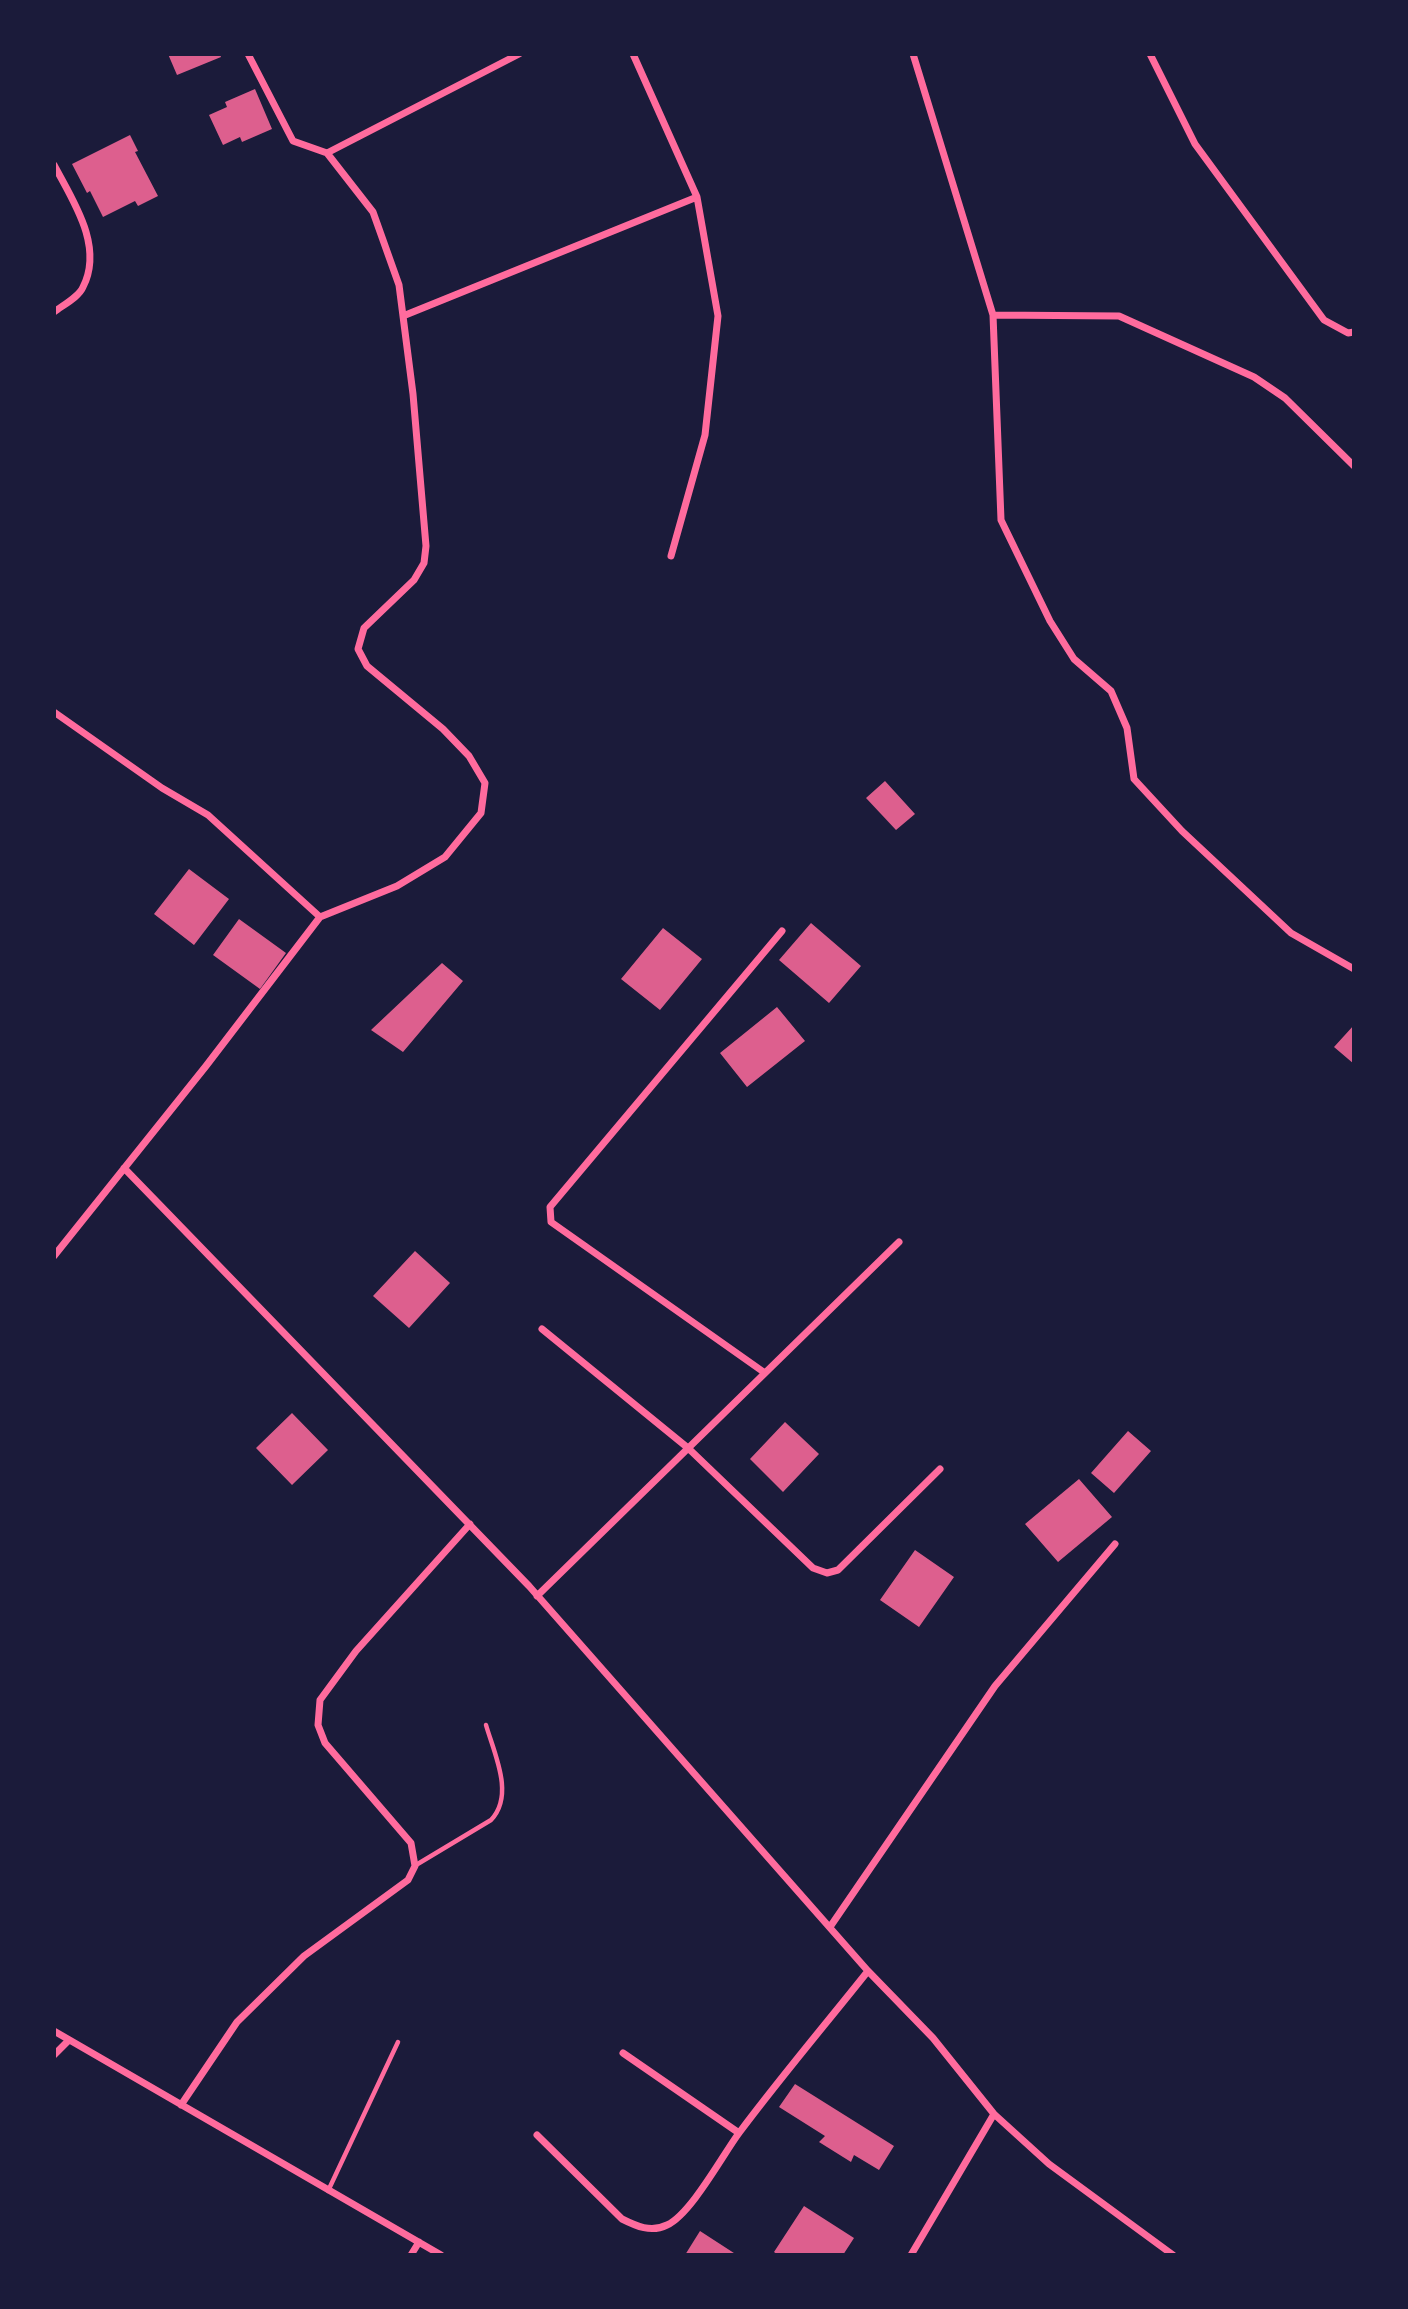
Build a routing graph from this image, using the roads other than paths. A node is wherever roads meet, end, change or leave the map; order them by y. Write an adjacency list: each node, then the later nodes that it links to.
1 (248, 54): 6 (street)
2 (519, 54): 6 (street)
3 (633, 54): 8 (street)
4 (913, 54): 11 (street)
5 (1150, 54): 12 (street)
6 (327, 153): 10 (street)
7 (54, 165): 9 (street)
8 (697, 197): 10 (street); 14 (street)
9 (54, 312)
10 (403, 316): 16 (street)
11 (993, 316): 13 (street); 18 (street)
12 (1354, 332)
13 (1354, 466)
14 (671, 556)
15 (54, 712): 16 (street)
16 (320, 916): 19 (street)
17 (782, 931): 23 (street)
18 (1354, 969)
19 (124, 1168): 21 (street); 26 (street)
20 (899, 1242): 23 (street)
21 (54, 1256)
22 (542, 1329): 24 (street)
23 (765, 1373): 24 (street)
24 (688, 1448): 25 (street); 28 (street)
25 (940, 1468)
26 (470, 1524): 28 (street); 30 (street)
27 (1115, 1544): 31 (street)
28 (537, 1596): 31 (street)
29 (486, 1725): 30 (lane)
30 (415, 1866): 38 (street)
31 (830, 1927): 32 (street)
32 (868, 1970): 39 (street); 40 (street)
33 (54, 2031): 34 (street)
34 (69, 2040): 37 (street); 38 (street)
35 (398, 2042): 42 (lane)
36 (623, 2053): 40 (street)
37 (54, 2055)
38 (181, 2105): 42 (street)
39 (993, 2115): 46 (street); 47 (street)
40 (739, 2133): 41 (street)
41 (537, 2135)
42 (328, 2191): 43 (street)
43 (419, 2242): 44 (street); 45 (street)
44 (411, 2255)
45 (441, 2255)
46 (911, 2255)
47 (1173, 2255)

